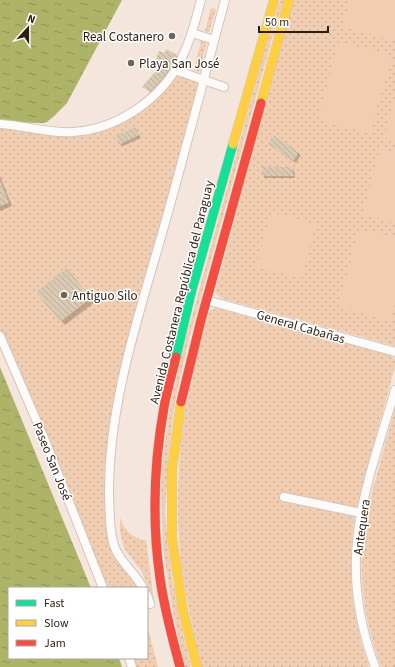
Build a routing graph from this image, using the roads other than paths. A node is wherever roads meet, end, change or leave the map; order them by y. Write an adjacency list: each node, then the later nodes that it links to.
1 (201, 0): 5 (street)
2 (225, 0): 6 (street)
3 (274, 0): 21 (main road, Avenida Costanera República del Paraguay)
4 (289, 0): 11 (main road, Avenida Costanera República del Paraguay)
5 (192, 33): 6 (street); 7 (street)
6 (214, 40): 8 (street)
7 (175, 70): 8 (street); 10 (street)
8 (204, 80): 9 (street); 18 (street)
9 (224, 87)
10 (0, 124)
11 (206, 300): 13 (street, General Cabañas); 22 (main road, Avenida Costanera República del Paraguay)
12 (0, 336): 17 (street, Paseo San José)
13 (395, 352)
14 (395, 390): 16 (street, Antequera)
15 (284, 497): 16 (street)
16 (361, 513): 23 (street, Antequera)
17 (103, 587)
18 (143, 587)
19 (148, 598): 20 (street)
20 (150, 604)
21 (180, 667)
22 (197, 667)
23 (375, 667)

